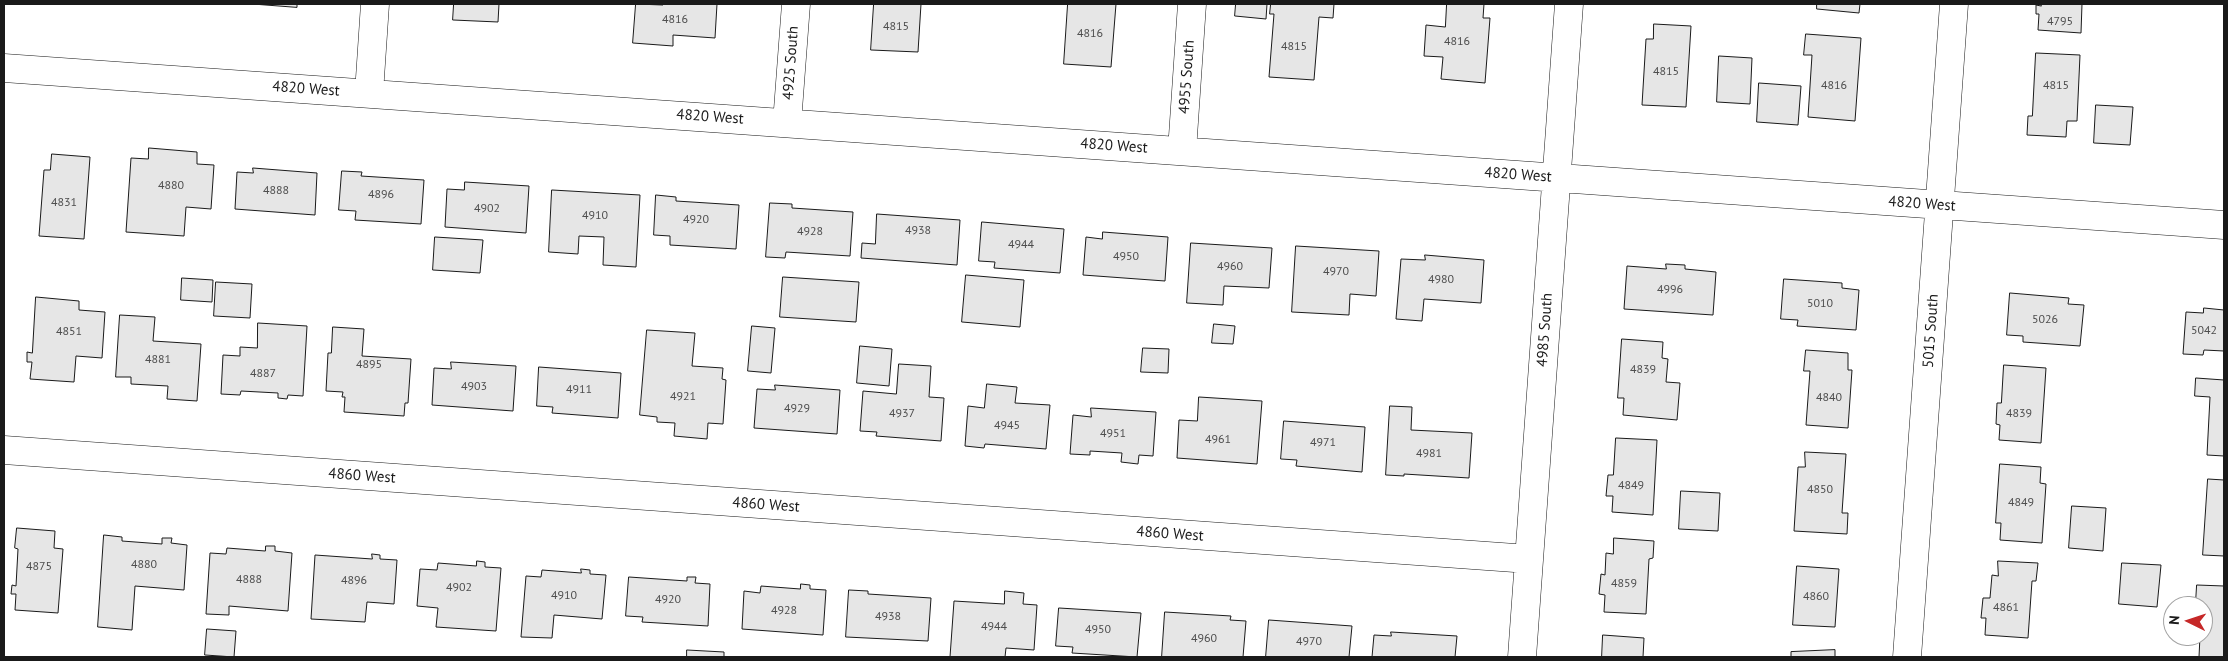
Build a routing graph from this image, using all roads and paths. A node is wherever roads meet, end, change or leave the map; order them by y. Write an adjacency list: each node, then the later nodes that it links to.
1 (375, 4): 7 (street)
2 (796, 4): 8 (street, 4925 South)
3 (1192, 4): 9 (street, 4955 South)
4 (1569, 4): 10 (street, 4985 South)
5 (1954, 4): 11 (street, 5015 South)
6 (4, 68): 7 (street, 4820 West)
7 (369, 93): 8 (street, 4820 West)
8 (787, 123): 9 (street, 4820 West)
9 (1182, 151): 10 (street, 4820 West)
10 (1556, 178): 11 (street, 4820 West); 14 (street, 4985 South)
11 (1940, 205): 12 (street, 4820 West); 16 (street, 5015 South)
12 (2224, 225)
13 (4, 450): 14 (street, 4860 West)
14 (1529, 559): 15 (street, 4985 South)
15 (1522, 657)
16 (1907, 657)

